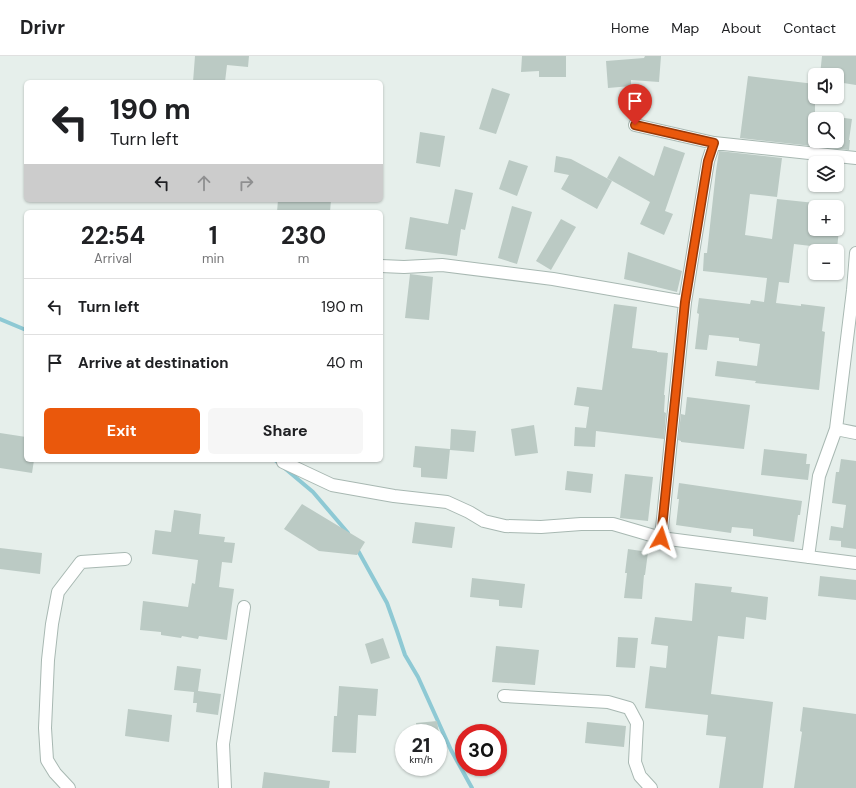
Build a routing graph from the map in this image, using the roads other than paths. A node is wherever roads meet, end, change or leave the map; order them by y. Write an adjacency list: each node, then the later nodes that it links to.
1 (635, 125): 2 (street)
2 (714, 143): 3 (street); 7 (street)
3 (856, 158)
4 (856, 253): 6 (street)
5 (383, 266): 7 (street)
6 (854, 290): 8 (street)
7 (685, 302): 11 (street)
8 (836, 429): 9 (street); 12 (street)
9 (856, 433)
10 (283, 462): 11 (street)
11 (661, 538): 12 (street)
12 (808, 557): 14 (street)
13 (125, 559): 17 (street)
14 (856, 563)
15 (244, 607): 18 (street)
16 (504, 696): 19 (street)
17 (69, 788)
18 (225, 788)
19 (651, 788)

